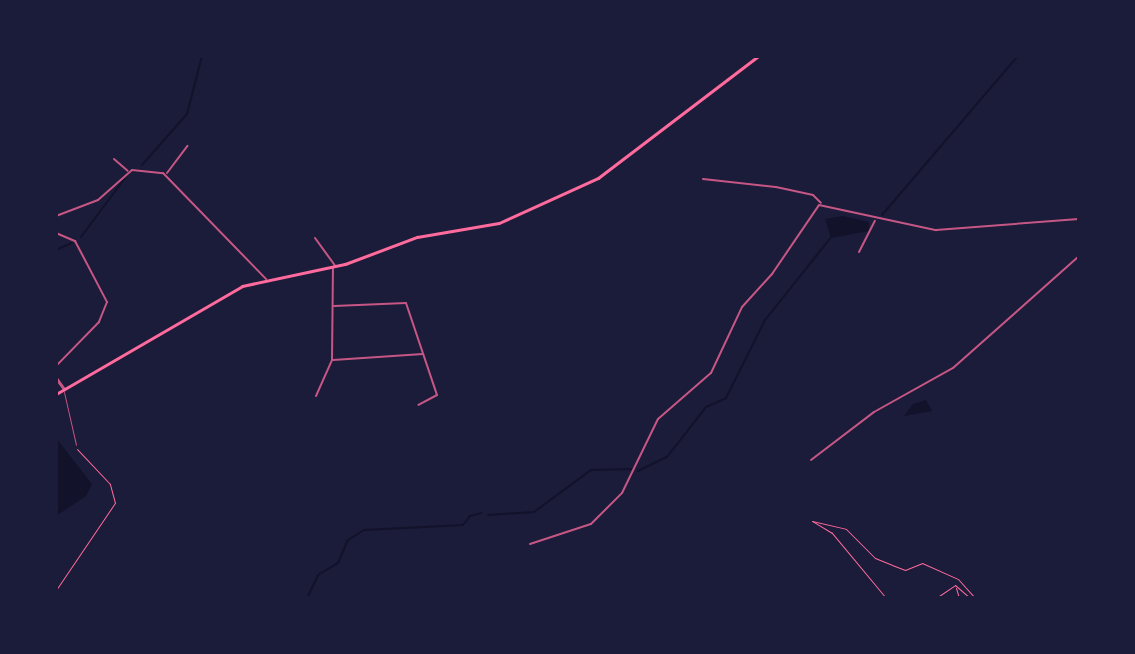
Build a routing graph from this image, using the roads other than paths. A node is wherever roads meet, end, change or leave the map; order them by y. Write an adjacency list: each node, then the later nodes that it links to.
1 (758, 56): 15 (main road)
2 (187, 146): 5 (street)
3 (114, 159): 4 (street)
4 (129, 172): 5 (street); 8 (street)
5 (166, 174): 16 (street)
6 (703, 179): 7 (street)
7 (822, 204): 9 (street); 28 (street)
8 (56, 216)
9 (876, 219): 10 (street); 13 (street)
10 (1079, 219)
11 (56, 233): 20 (street)
12 (315, 238): 15 (street)
13 (859, 252)
14 (1079, 256): 27 (street)
15 (334, 267): 16 (main road); 17 (street)
16 (266, 280): 22 (main road)
17 (334, 306): 18 (street); 19 (street)
18 (424, 354): 19 (street); 25 (street)
19 (332, 360): 24 (street)
20 (56, 366)
21 (56, 378): 22 (street)
22 (64, 389): 23 (main road); 26 (lane)
23 (56, 394)
24 (316, 396)
25 (418, 405)
26 (76, 445)
27 (811, 460)
28 (530, 544)

